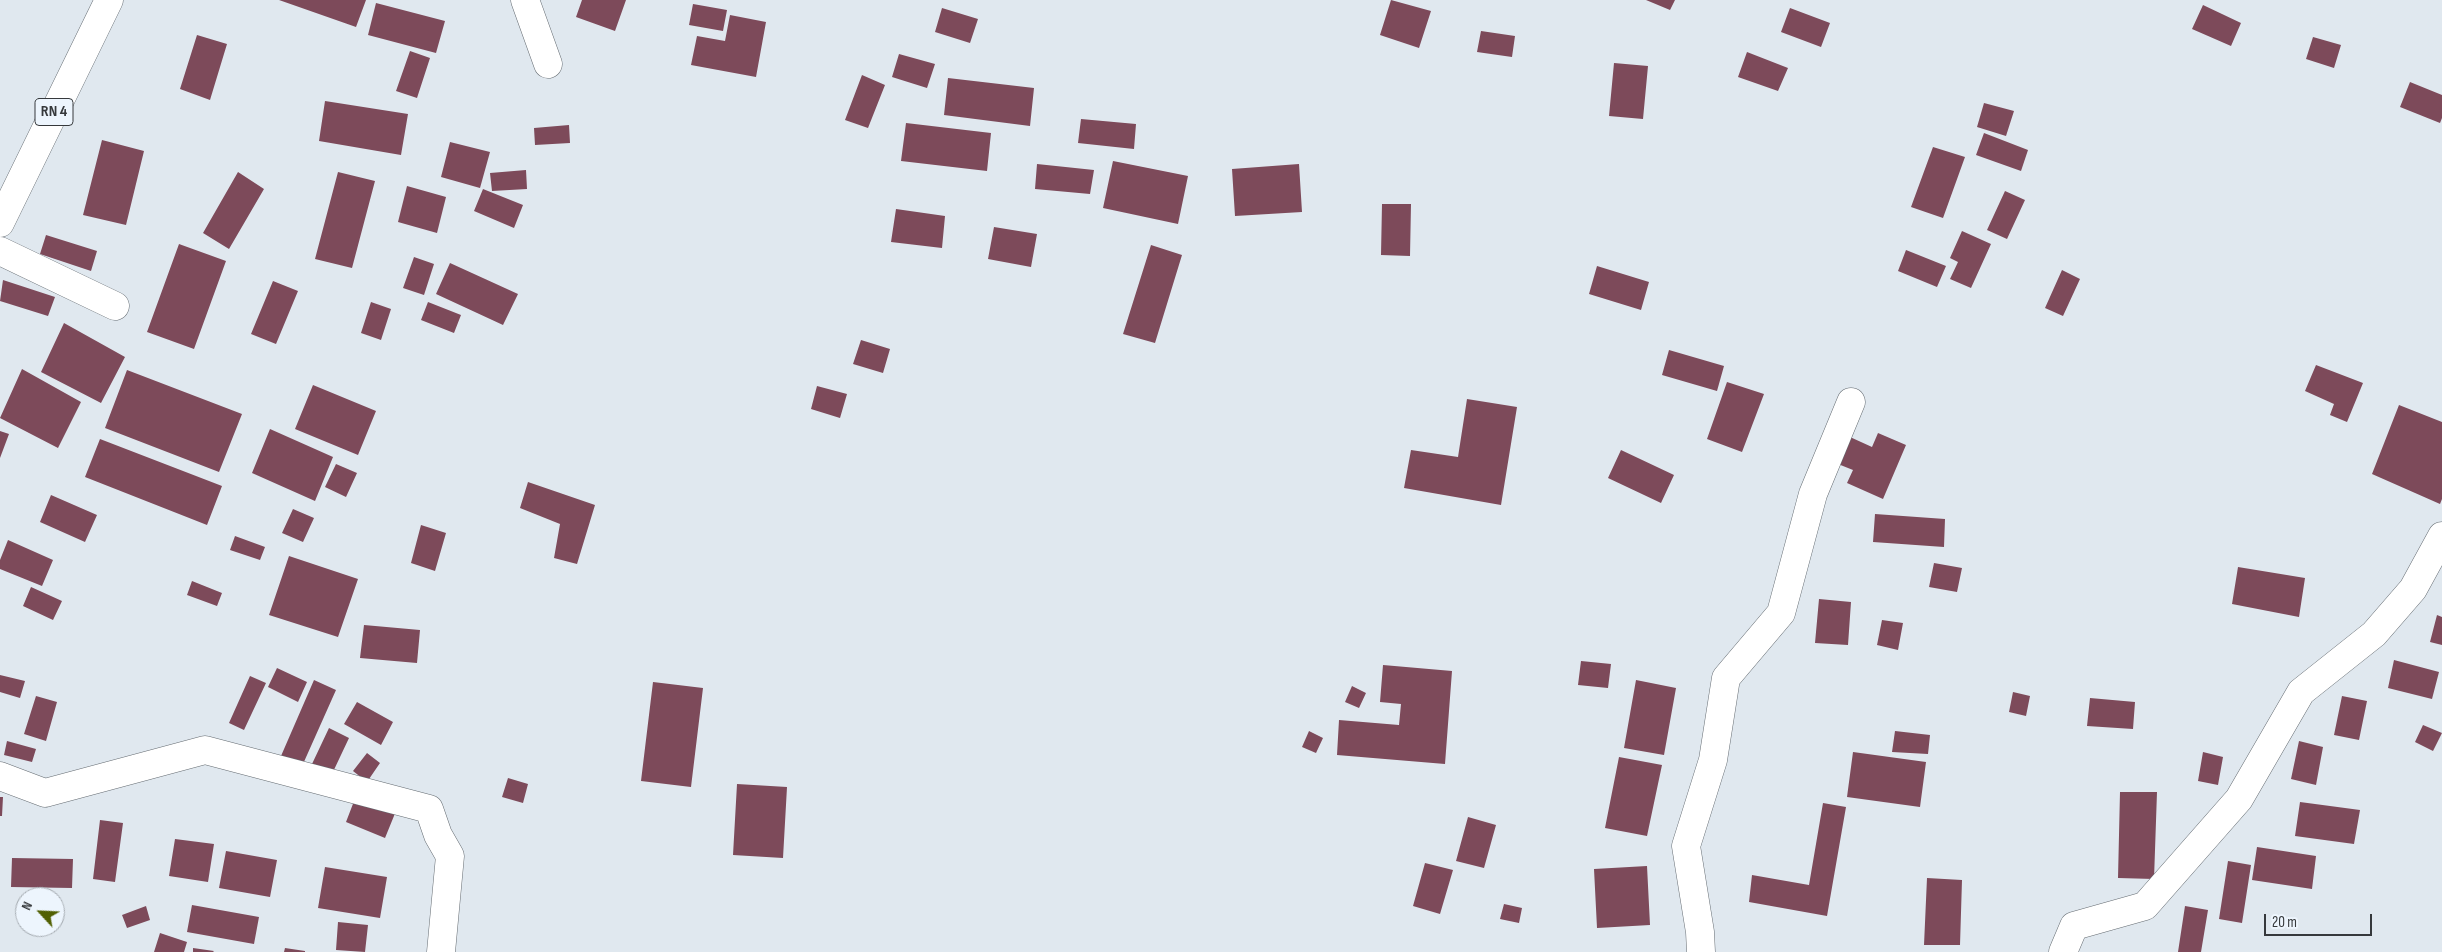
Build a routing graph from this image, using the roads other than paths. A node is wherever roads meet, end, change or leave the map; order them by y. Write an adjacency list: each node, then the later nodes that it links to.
1 (109, 0): 4 (main road, RN 4)
2 (525, 0): 3 (main road)
3 (548, 64)
4 (0, 223)
5 (0, 252): 6 (main road)
6 (115, 306)
7 (1851, 402): 11 (main road)
8 (2442, 536): 12 (main road)
9 (0, 776): 10 (main road)
10 (441, 952)
11 (1700, 952)
12 (2063, 952)

